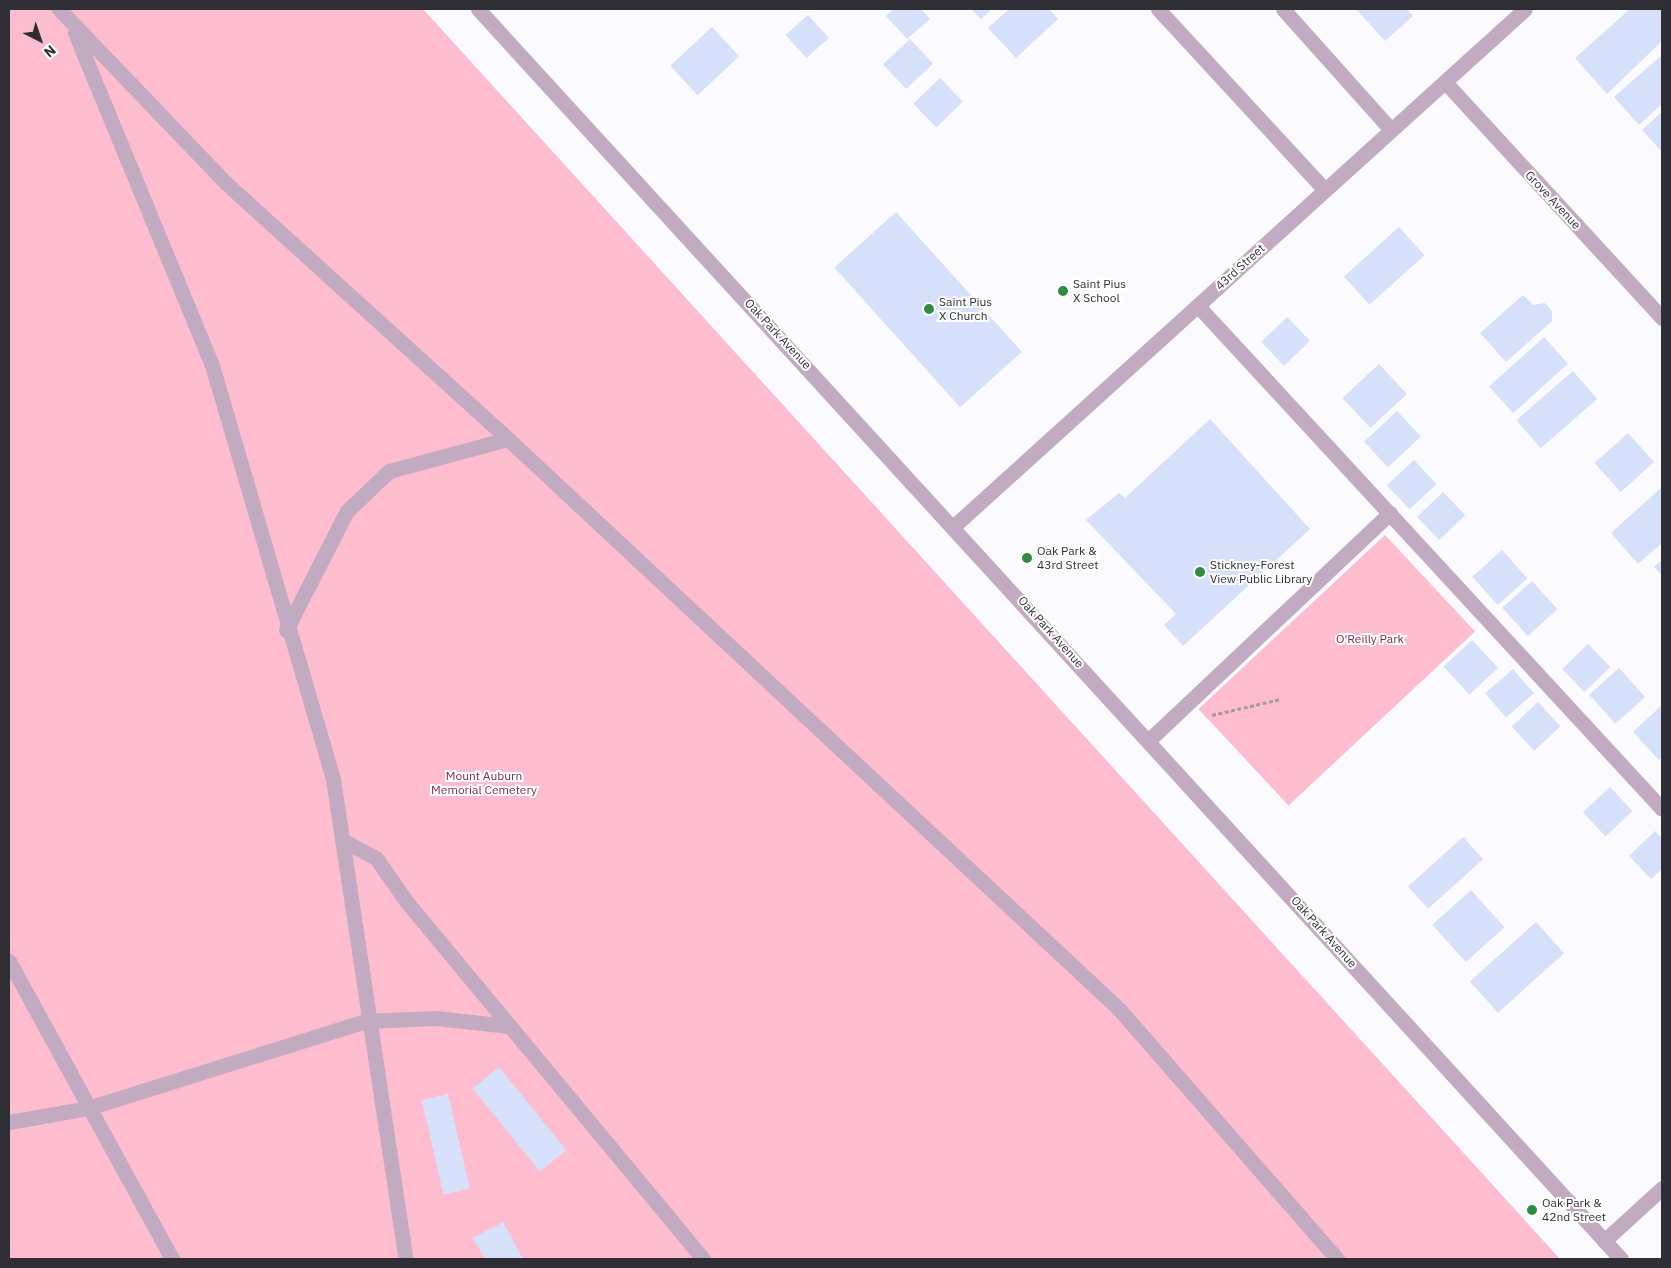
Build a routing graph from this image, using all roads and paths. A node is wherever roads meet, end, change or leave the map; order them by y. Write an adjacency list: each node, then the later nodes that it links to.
1 (59, 9): 6 (street)
2 (478, 9): 14 (street, Oak Park Avenue)
3 (1158, 9): 9 (street)
4 (1283, 9): 8 (street)
5 (1525, 9): 7 (street, 43rd Street)
6 (72, 24): 12 (street); 15 (street)
7 (1445, 82): 8 (street, 43rd Street); 11 (street, Grove Avenue)
8 (1391, 130): 9 (street, 43rd Street)
9 (1326, 190): 10 (street, 43rd Street)
10 (1198, 306): 13 (street); 14 (street, 43rd Street)
11 (1662, 318)
12 (508, 439): 15 (street); 31 (street)
13 (1390, 513): 18 (street); 19 (street)
14 (954, 526): 18 (street, Oak Park Avenue)
15 (286, 630): 20 (street)
16 (1282, 699): 17 (path)
17 (1202, 718)
18 (1149, 740): 27 (street, Oak Park Avenue)
19 (1662, 809)
20 (342, 840): 22 (street); 23 (street)
21 (9, 961): 24 (street)
22 (366, 1021): 23 (street); 24 (street); 29 (street)
23 (508, 1026): 30 (street)
24 (88, 1108): 25 (street); 28 (street)
25 (9, 1122)
26 (1662, 1188): 27 (street)
27 (1604, 1241): 32 (street, Oak Park Avenue)
28 (172, 1259)
29 (406, 1259)
30 (703, 1259)
31 (1337, 1259)
32 (1621, 1259)

